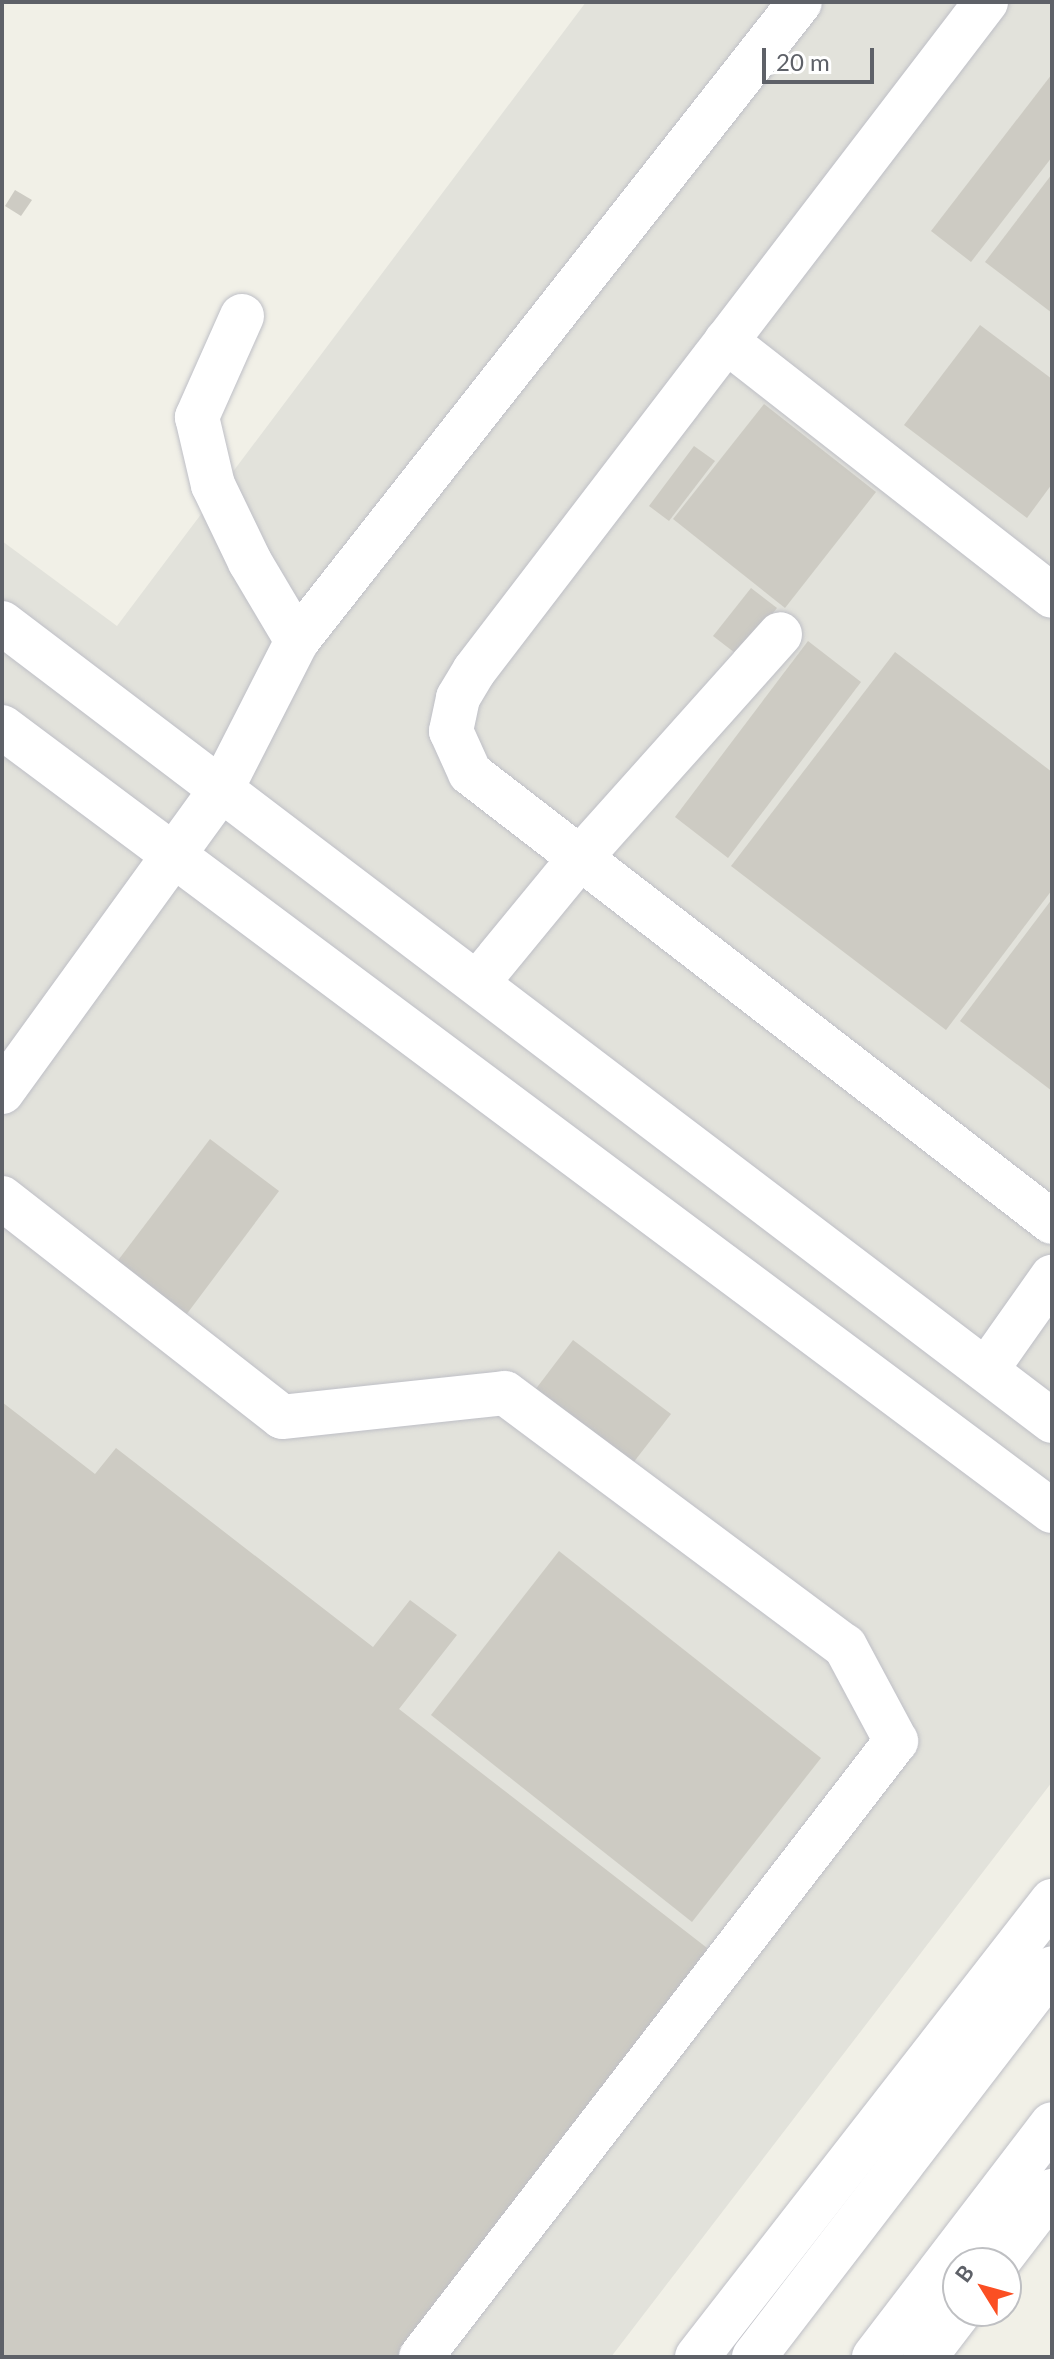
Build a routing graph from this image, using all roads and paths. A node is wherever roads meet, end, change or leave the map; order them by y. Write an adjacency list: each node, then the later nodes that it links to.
1 (800, 2): 8 (street)
2 (986, 2): 4 (street)
3 (242, 316): 8 (street)
4 (726, 341): 5 (street); 12 (street)
5 (1052, 596)
6 (2, 623): 10 (street)
7 (780, 634): 12 (street)
8 (297, 641): 10 (street)
9 (2, 727): 11 (street)
10 (222, 788): 11 (street); 13 (street)
11 (172, 856): 14 (street); 20 (street)
12 (580, 858): 13 (street); 16 (street)
13 (478, 982): 18 (street)
14 (2, 1092)
15 (2, 1198): 27 (street)
16 (1052, 1222)
17 (1052, 1277): 18 (street)
18 (987, 1369): 19 (street)
19 (1052, 1421)
20 (1052, 1511)
21 (1052, 1901): 28 (street)
22 (1052, 1968): 29 (street)
23 (1052, 2124): 30 (street)
24 (1052, 2191): 25 (street)
25 (1009, 2247)
26 (948, 2327): 31 (street)
27 (421, 2357)
28 (697, 2357)
29 (754, 2357)
30 (874, 2357)
31 (925, 2357)

